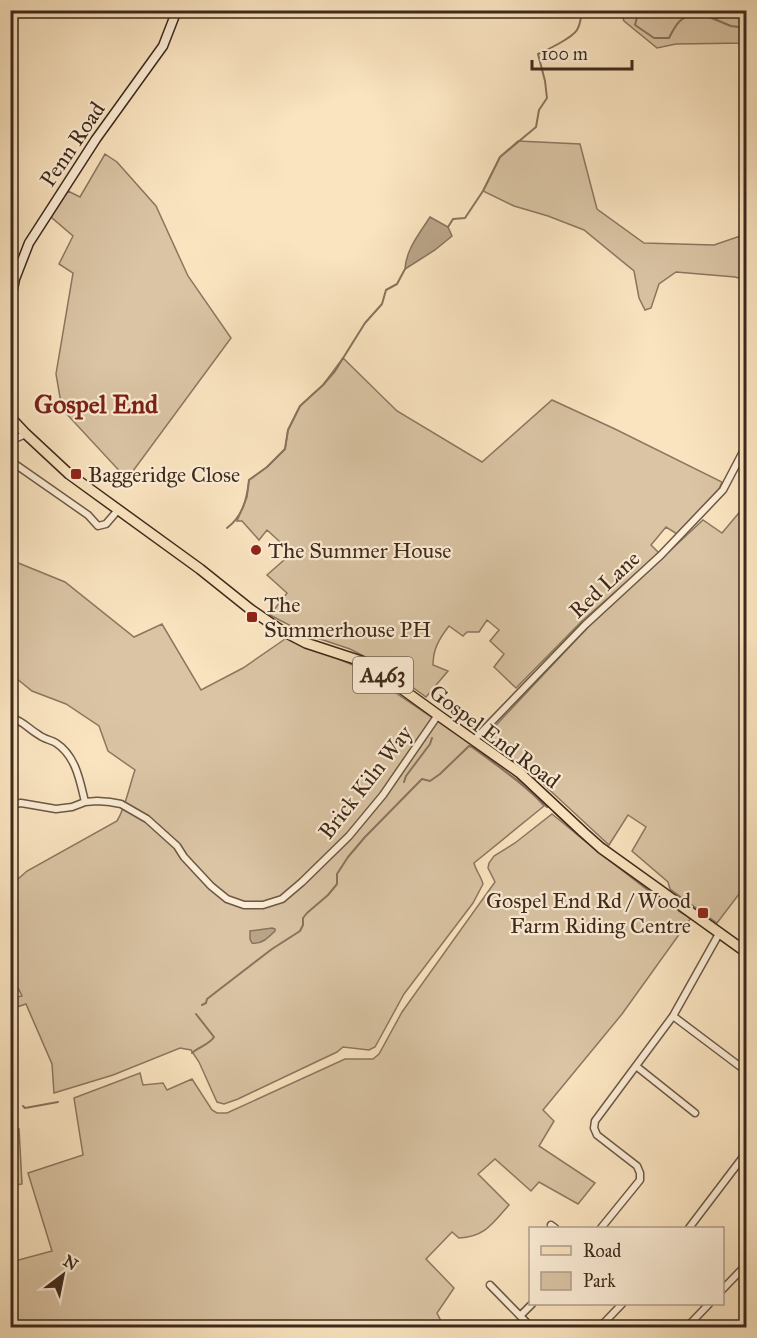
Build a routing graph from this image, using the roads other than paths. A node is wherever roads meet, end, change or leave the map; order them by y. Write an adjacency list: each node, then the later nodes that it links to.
1 (177, 10): 2 (street, Penn Road)
2 (10, 304)
3 (10, 336): 4 (street)
4 (10, 409)
5 (10, 417): 6 (main road, Gospel End Road / A463)
6 (26, 434): 7 (street); 10 (main road, Gospel End Road / A463)
7 (10, 441)
8 (747, 446): 13 (street, Red Lane)
9 (12, 462): 10 (street)
10 (118, 510): 11 (main road, Gospel End Road / A463)
11 (438, 716): 13 (main road, Gospel End Road / A463); 14 (street, Brick Kiln Way)
12 (10, 717): 14 (street)
13 (474, 740): 16 (main road, Gospel End Road / A463)
14 (85, 802): 15 (street, Brick Kiln Way)
15 (10, 805)
16 (720, 932): 17 (main road, Gospel End Road / A463); 18 (street)
17 (747, 952)
18 (674, 1016): 19 (street); 20 (street)
19 (636, 1066): 21 (street); 23 (street)
20 (747, 1071)
21 (695, 1113)
22 (747, 1153): 24 (street)
23 (601, 1227)
24 (690, 1227)
25 (747, 1265): 28 (street)
26 (502, 1284): 29 (street)
27 (490, 1285): 29 (street)
28 (724, 1289)
29 (496, 1290): 33 (street)
30 (531, 1305): 33 (street)
31 (621, 1305): 35 (street)
32 (709, 1305): 36 (street)
33 (520, 1316): 34 (street)
34 (532, 1328)
35 (599, 1328)
36 (686, 1328)

